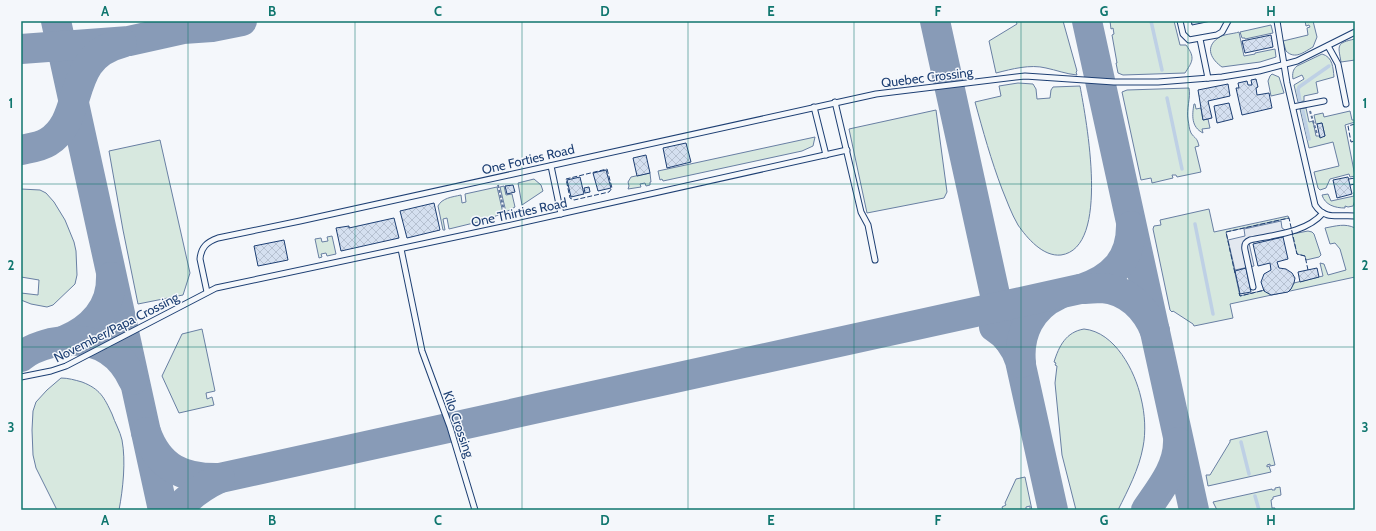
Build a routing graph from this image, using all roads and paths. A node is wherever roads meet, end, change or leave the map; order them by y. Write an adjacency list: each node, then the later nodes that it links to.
1 (1180, 21): 5 (lane)
2 (1228, 21): 5 (lane)
3 (1277, 21): 7 (lane)
4 (1355, 32): 6 (lane, Quebec Crossing)
5 (1200, 39): 8 (lane)
6 (1328, 46): 7 (lane, Quebec Crossing); 13 (lane)
7 (1284, 65): 8 (lane, Quebec Crossing); 15 (lane)
8 (1208, 78): 9 (lane, Quebec Crossing)
9 (860, 97): 11 (lane, One Forties Road)
10 (1324, 101): 12 (lane)
11 (836, 102): 14 (lane, One Forties Road); 17 (lane)
12 (1308, 104): 15 (lane); 16 (path)
13 (1346, 104)
14 (814, 107): 18 (lane); 19 (lane, One Forties Road)
15 (1293, 107): 21 (lane)
16 (1317, 134)
17 (847, 150): 18 (lane, One Thirties Road); 26 (lane)
18 (826, 155): 22 (lane, One Thirties Road)
19 (551, 166): 20 (lane, One Forties Road); 22 (lane)
20 (496, 178): 24 (path); 28 (lane, One Forties Road)
21 (1322, 213): 23 (lane); 27 (lane)
22 (561, 214): 24 (lane, One Thirties Road)
23 (1355, 216)
24 (508, 226): 25 (lane, One Thirties Road)
25 (401, 249): 28 (lane, One Thirties Road); 31 (lane, Kilo Crossing)
26 (875, 260)
27 (1254, 287)
28 (207, 292): 29 (lane, One Thirties Road)
29 (197, 298): 30 (lane, November/Papa Crossing)
30 (21, 377)
31 (475, 510)

